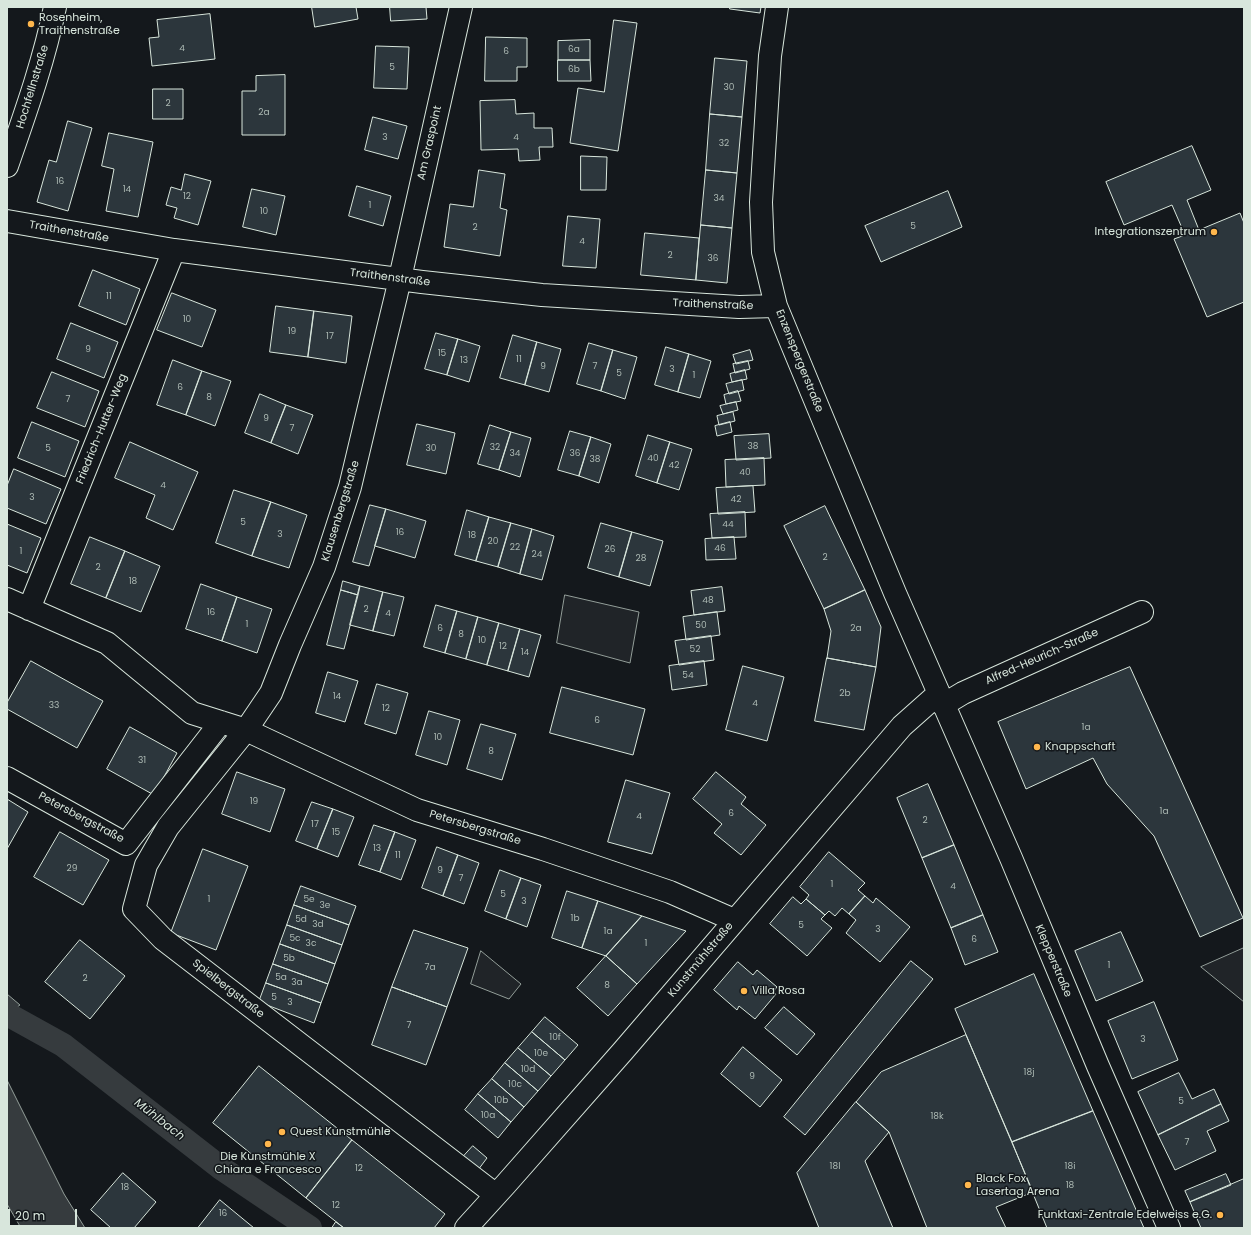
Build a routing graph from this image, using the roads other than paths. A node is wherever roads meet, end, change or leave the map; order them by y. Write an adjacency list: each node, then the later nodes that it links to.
1 (55, 7): 4 (street, Hochfellnstraße)
2 (461, 7): 7 (street, Am Graspoint)
3 (777, 7): 8 (street, Enzenspergerstraße)
4 (7, 166)
5 (7, 221): 6 (street, Traithenstraße)
6 (174, 250): 7 (street, Traithenstraße); 10 (street, Friedrich-Hutter-Weg)
7 (399, 279): 8 (street, Traithenstraße); 14 (street, Klausenbergstraße)
8 (776, 306): 12 (street, Enzenspergerstraße)
9 (7, 600): 10 (street, Petersbergstraße)
10 (29, 608): 13 (street, Petersbergstraße)
11 (1142, 612): 12 (street, Alfred-Heurich-Straße)
12 (940, 699): 16 (street, Kunstmühlstraße); 19 (street, Klepperstraße)
13 (221, 722): 14 (street, Petersbergstraße); 15 (street, Petersbergstraße)
14 (246, 730): 16 (street, Petersbergstraße); 17 (street, Spielbergstraße)
15 (7, 778)
16 (734, 920): 17 (street, Kunstmühlstraße)
17 (496, 1195): 18 (street, Kunstmühlstraße)
18 (466, 1228)
19 (1169, 1228)

